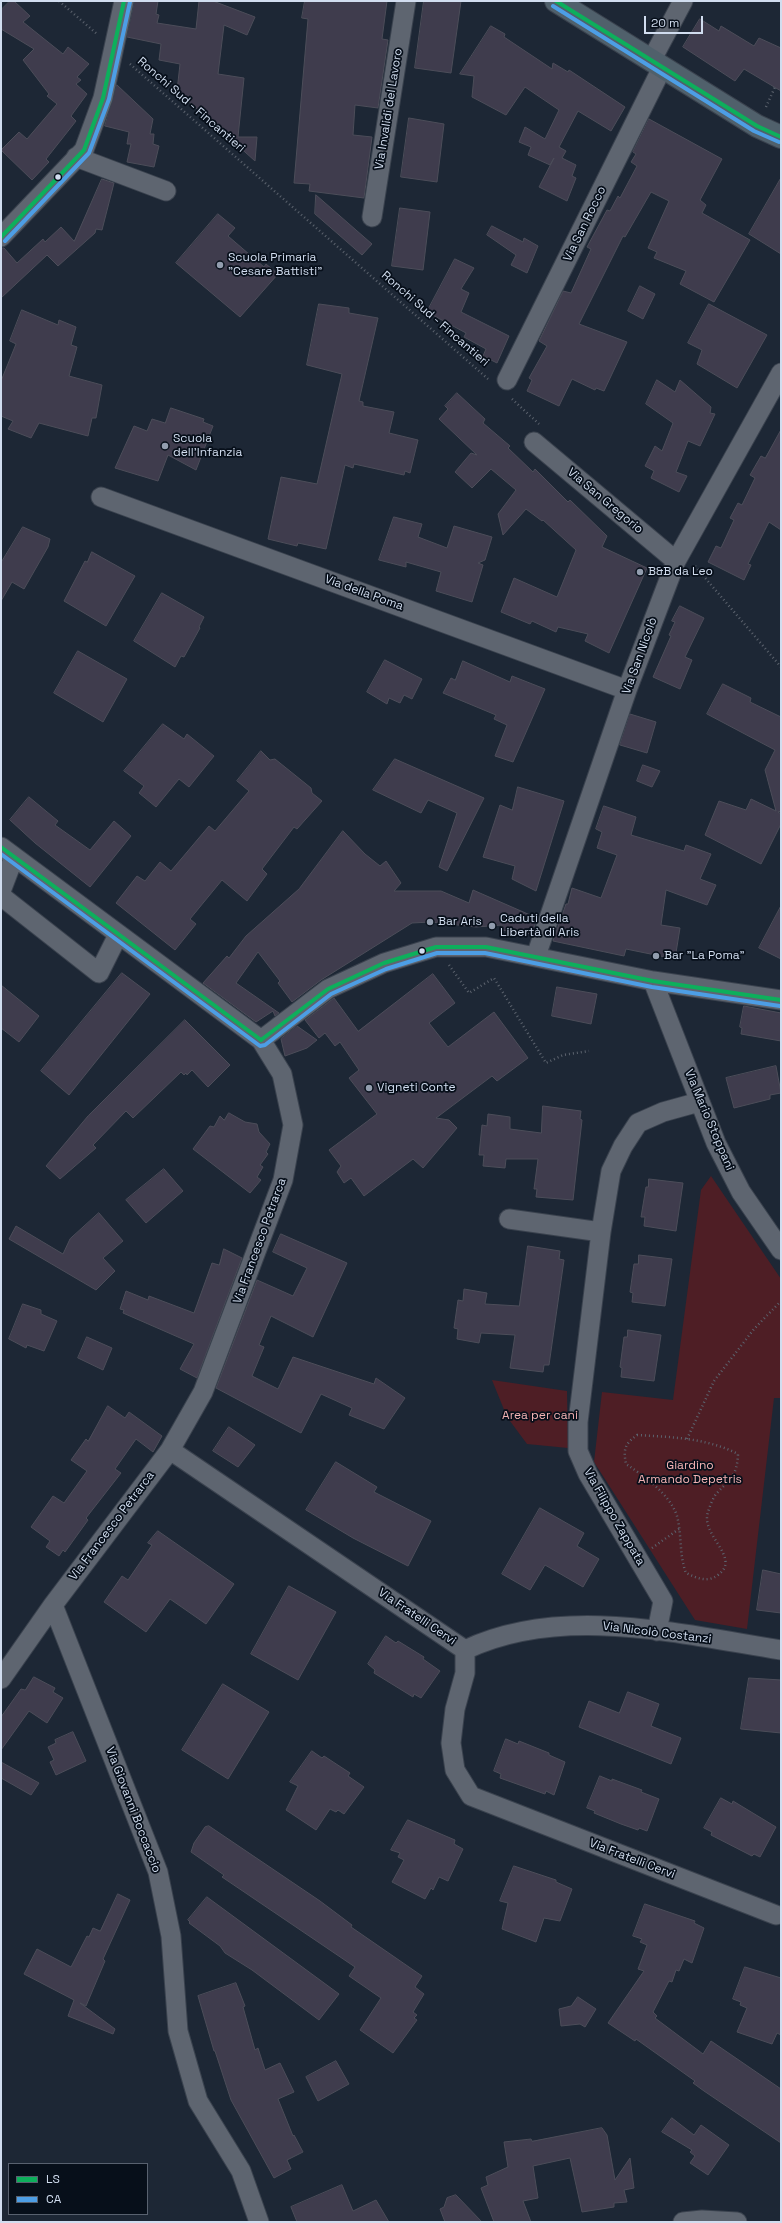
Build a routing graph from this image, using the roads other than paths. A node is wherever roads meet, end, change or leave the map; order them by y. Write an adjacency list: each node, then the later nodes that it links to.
1 (124, 1): 7 (street)
2 (406, 1): 9 (street, Via Invalidi del Lavoro)
3 (556, 1): 5 (main road)
4 (683, 1): 5 (street, Via San Rocco)
5 (657, 64): 6 (main road); 12 (street, Via San Rocco)
6 (781, 137)
7 (76, 157): 8 (street); 10 (street)
8 (166, 191)
9 (372, 217)
10 (1, 237)
11 (781, 372): 15 (street, Via San Nicolò)
12 (501, 385)
13 (538, 434): 15 (street, Via San Gregorio)
14 (101, 497): 16 (street, Via della Poma)
15 (679, 556): 16 (street, Via San Nicolò)
16 (627, 690): 21 (street, Via San Nicolò)
17 (7, 852): 18 (street); 20 (street, Via Francesco Petrarca)
18 (1, 891)
19 (1, 896): 20 (street)
20 (118, 935): 24 (street, Via Francesco Petrarca)
21 (536, 956): 22 (street); 24 (street)
22 (653, 981): 23 (street); 25 (street, Via Mario Stoppani)
23 (781, 1000)
24 (261, 1040): 29 (street, Via Francesco Petrarca)
25 (699, 1102): 27 (street, Via Filippo Zappata); 28 (street, Via Mario Stoppani)
26 (509, 1219): 27 (street)
27 (601, 1232): 31 (street, Via Filippo Zappata)
28 (781, 1250)
29 (170, 1450): 30 (street, Via Francesco Petrarca); 32 (street, Via Fratelli Cervi)
30 (53, 1605): 34 (street, Via Francesco Petrarca); 36 (street, Via Giovanni Boccaccio)
31 (658, 1631): 32 (street, Via Nicolò Costanzi); 33 (street, Via Nicolò Costanzi)
32 (465, 1650): 35 (street, Via Fratelli Cervi)
33 (781, 1650)
34 (1, 1679)
35 (776, 1915)
36 (259, 2222)
37 (683, 2222): 38 (street)
38 (737, 2222)

